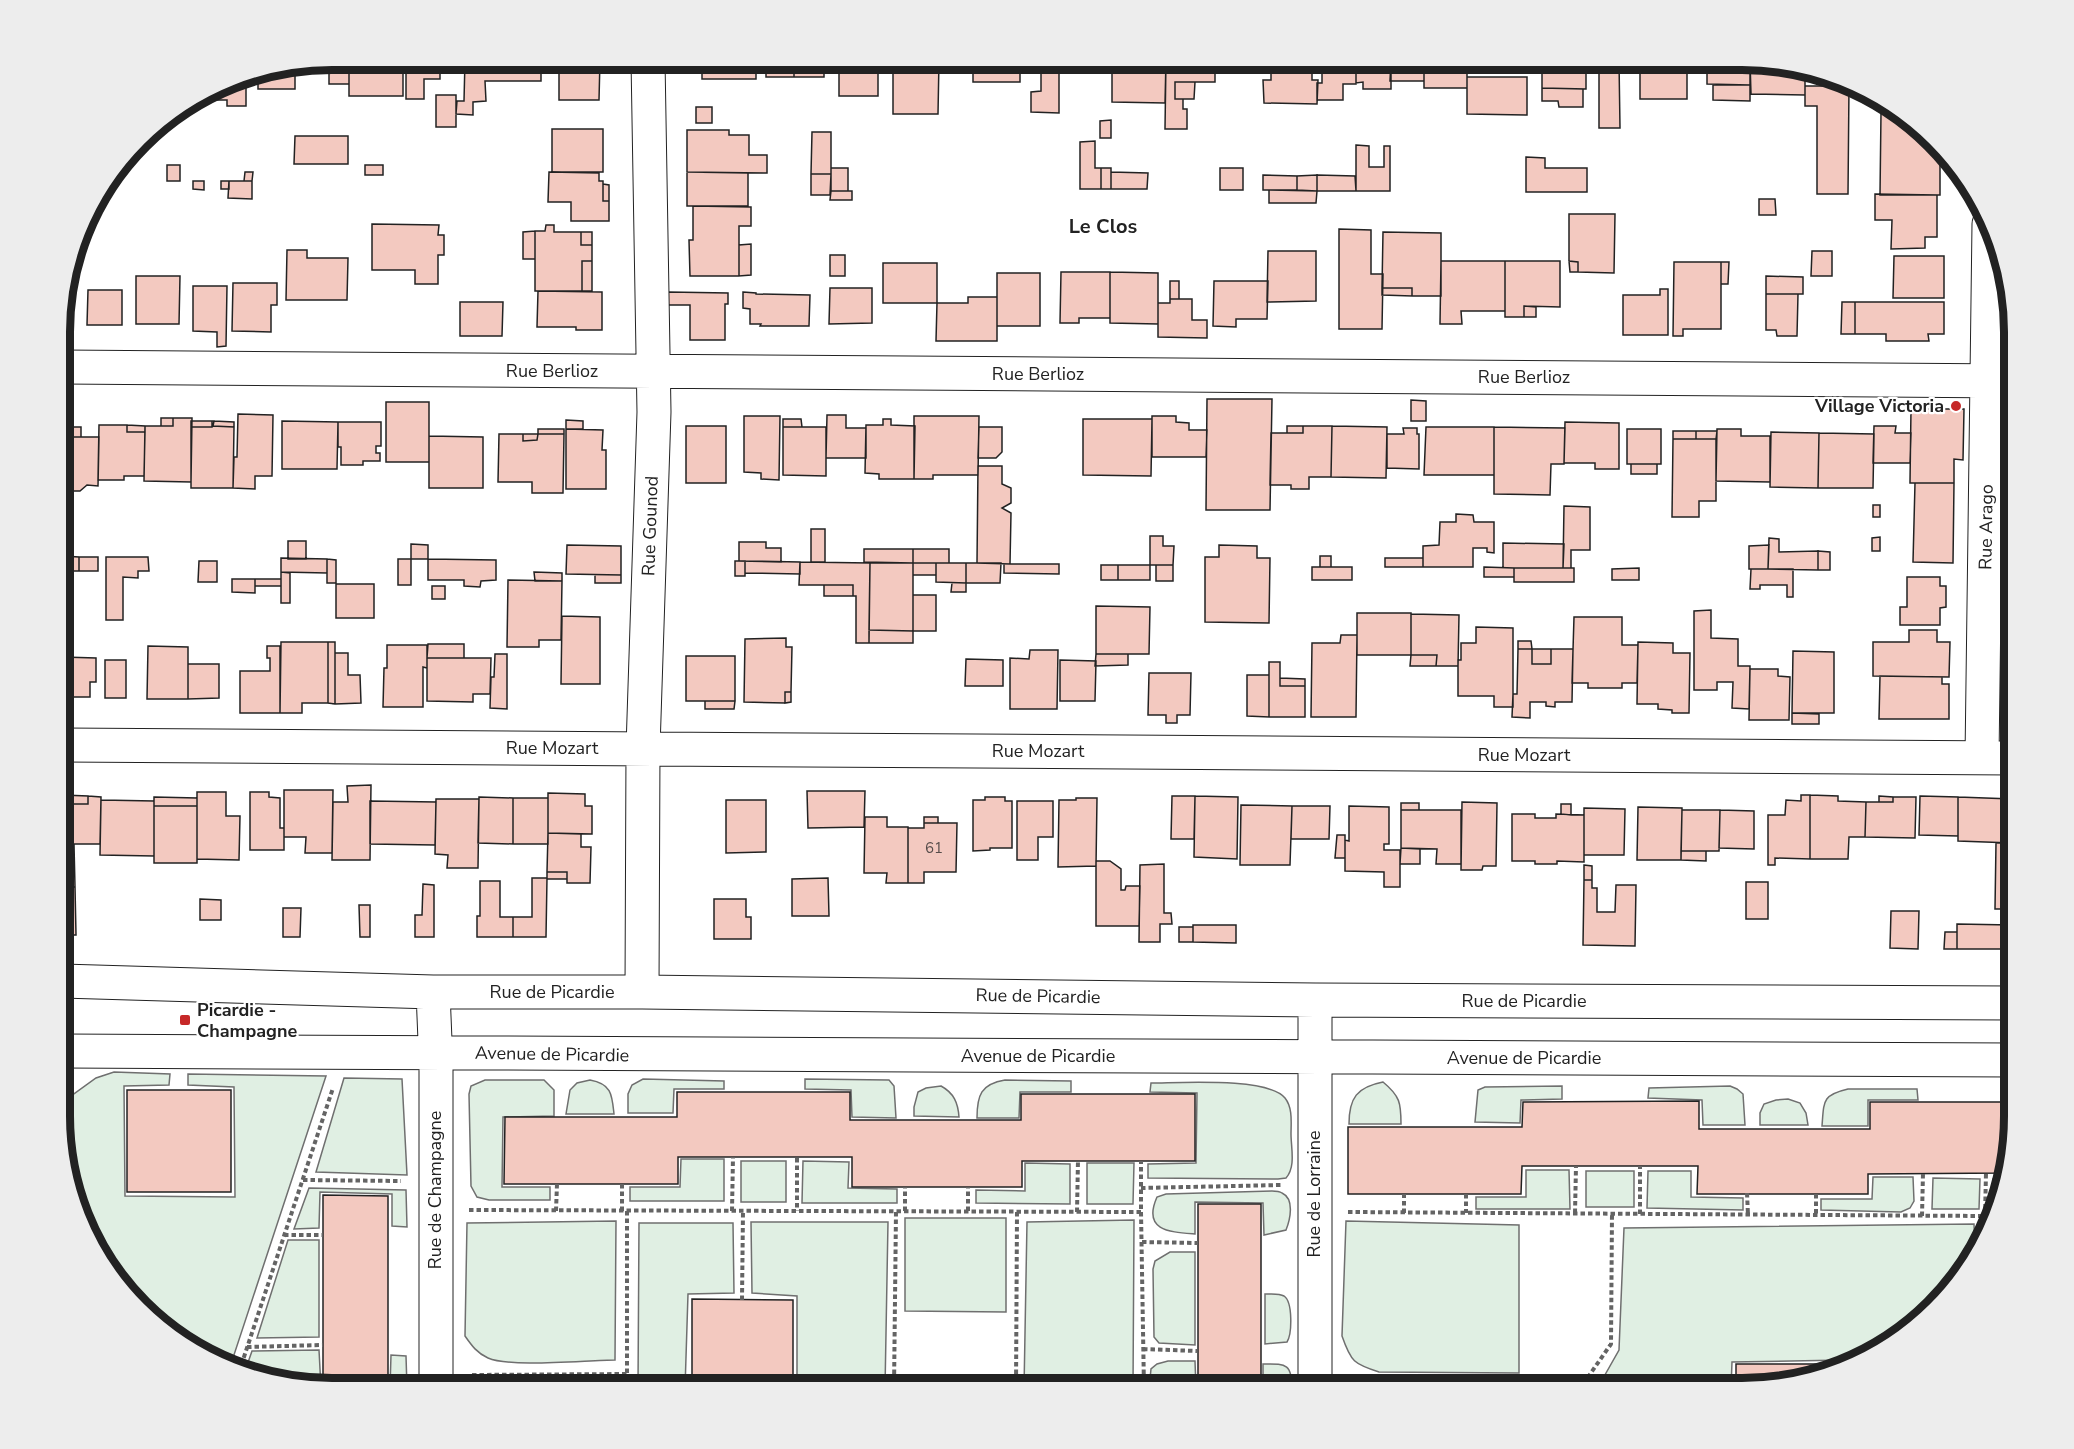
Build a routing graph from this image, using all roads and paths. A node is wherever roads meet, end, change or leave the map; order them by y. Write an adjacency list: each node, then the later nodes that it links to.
1 (648, 70): 4 (street, Rue Gounod)
2 (1991, 252): 5 (street, Rue Arago)
3 (70, 367): 4 (street, Rue Berlioz)
4 (654, 372): 5 (street, Rue Berlioz); 7 (street, Rue Gounod)
5 (2001, 381): 8 (street, Rue Arago)
6 (70, 745): 7 (street, Rue Mozart)
7 (643, 748): 8 (street, Rue Mozart); 11 (street, Rue Gounod)
8 (1998, 758)
9 (70, 981): 10 (street, Rue de Picardie)
10 (433, 992): 11 (street, Rue de Picardie); 16 (street, Rue de Champagne)
11 (642, 992): 12 (street, Rue de Picardie)
12 (1315, 1000): 13 (street, Rue de Picardie); 17 (street, Rue de Lorraine)
13 (2004, 1003)
14 (70, 1051): 15 (street, Avenue de Picardie)
15 (345, 1052): 16 (street, Avenue de Picardie); 27 (path)
16 (434, 1053): 17 (street, Avenue de Picardie); 37 (street, Rue de Champagne)
17 (1314, 1057): 18 (street, Avenue de Picardie); 38 (street, Rue de Lorraine)
18 (2004, 1060)
19 (733, 1157): 41 (path)
20 (797, 1158): 43 (path)
21 (1078, 1160): 48 (path)
22 (1141, 1161): 32 (path)
23 (1576, 1166): 52 (path)
24 (1640, 1166): 54 (path)
25 (1923, 1173): 58 (path)
26 (1986, 1173): 55 (path)
27 (303, 1180): 37 (path); 60 (path)
28 (557, 1184): 39 (path)
29 (622, 1184): 40 (path)
30 (905, 1187): 45 (path)
31 (968, 1187): 46 (path)
32 (1141, 1188): 38 (path); 49 (path)
33 (1748, 1193): 56 (path)
34 (1404, 1194): 50 (path)
35 (1466, 1194): 51 (path)
36 (1816, 1194): 57 (path)
37 (435, 1196): 39 (path); 72 (street, Rue de Champagne)
38 (1315, 1198): 50 (path); 78 (street, Rue de Lorraine)
39 (556, 1211): 40 (path)
40 (624, 1211): 41 (path); 70 (path)
41 (732, 1211): 42 (path)
42 (743, 1211): 43 (path); 64 (path)
43 (797, 1211): 44 (path)
44 (896, 1211): 45 (path); 75 (path)
45 (905, 1211): 46 (path)
46 (968, 1211): 47 (path)
47 (1017, 1212): 48 (path); 76 (path)
48 (1077, 1212): 49 (path)
49 (1141, 1212): 62 (path)
50 (1404, 1213): 51 (path)
51 (1466, 1213): 52 (path)
52 (1575, 1213): 53 (path)
53 (1612, 1214): 54 (path); 79 (path)
54 (1640, 1214): 56 (path)
55 (1985, 1214)
56 (1748, 1215): 57 (path)
57 (1816, 1215): 58 (path)
58 (1922, 1216): 59 (path)
59 (1985, 1216)
60 (284, 1235): 61 (path); 66 (path)
61 (323, 1235)
62 (1142, 1242): 63 (path); 67 (path)
63 (1198, 1243)
64 (742, 1300)
65 (323, 1345): 66 (path)
66 (248, 1347): 69 (path)
67 (1143, 1349): 68 (path); 77 (path)
68 (1197, 1351)
69 (242, 1363)
70 (627, 1374): 71 (path); 74 (path)
71 (534, 1375): 73 (path)
72 (436, 1378)
73 (492, 1378)
74 (627, 1378)
75 (894, 1378)
76 (1016, 1378)
77 (1144, 1378)
78 (1315, 1378)
79 (1587, 1378)

